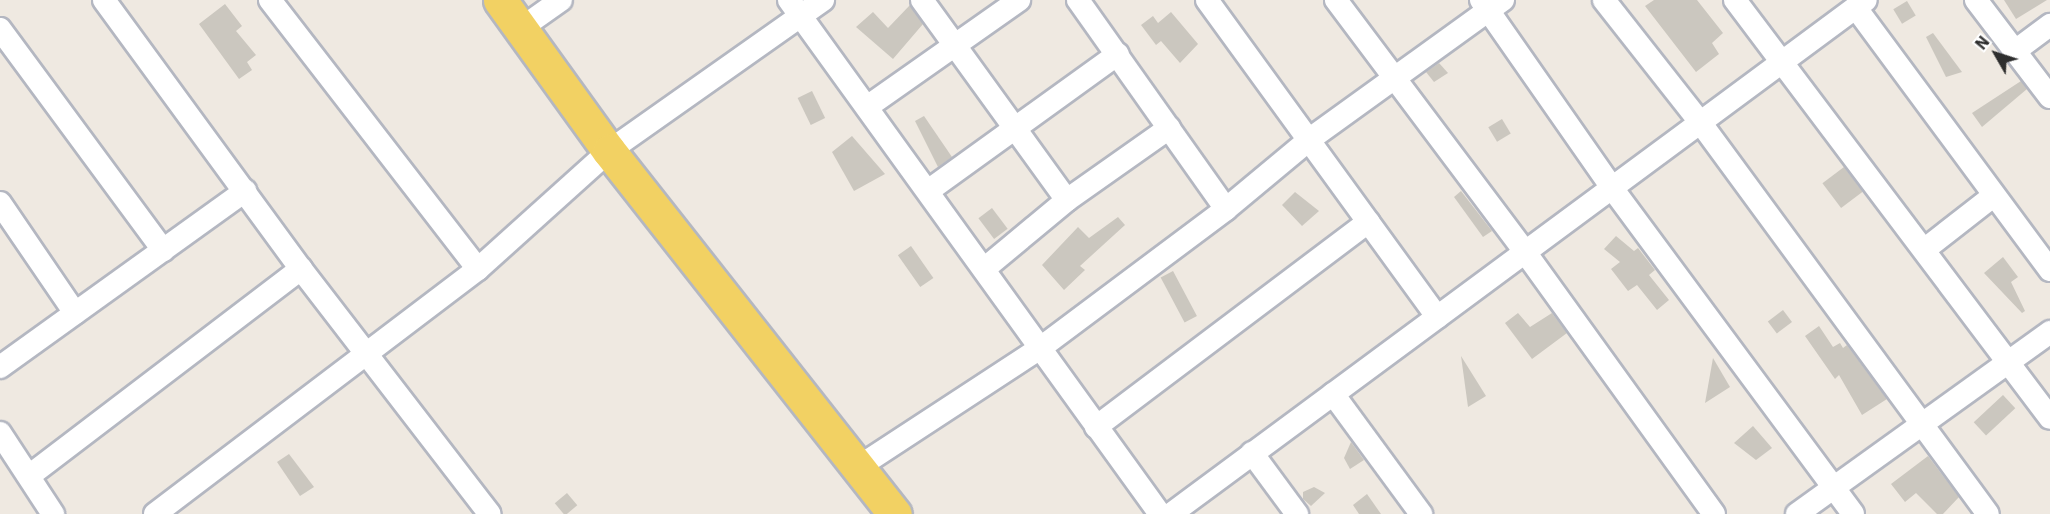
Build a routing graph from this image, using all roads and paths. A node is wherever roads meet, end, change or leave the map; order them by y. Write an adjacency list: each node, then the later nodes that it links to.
1 (104, 0): 33 (street)
2 (270, 0): 44 (street)
3 (500, 0): 19 (main road)
4 (561, 0): 19 (street)
5 (823, 0): 16 (street)
6 (922, 0): 20 (street)
7 (1019, 0): 20 (street)
8 (1078, 0): 22 (street)
9 (1207, 0): 30 (street)
10 (1336, 0): 24 (street)
11 (1604, 0): 27 (street)
12 (1735, 0): 23 (street)
13 (1976, 0): 21 (street)
14 (1491, 3): 24 (street); 32 (street)
15 (1861, 4): 23 (street); 35 (street)
16 (795, 8): 26 (street); 31 (street)
17 (2050, 25): 21 (street)
18 (0, 29): 40 (street)
19 (520, 29): 31 (main road)
20 (954, 45): 26 (street); 29 (street)
21 (2015, 51): 25 (street)
22 (1118, 54): 28 (street); 29 (street)
23 (1781, 63): 27 (street); 41 (street)
24 (1393, 79): 30 (street); 42 (street)
25 (2050, 97)
26 (867, 107): 34 (street)
27 (1700, 122): 32 (street); 56 (street)
28 (1169, 128): 36 (street); 38 (street)
29 (1015, 130): 34 (street); 36 (street)
30 (1310, 139): 38 (street); 39 (street)
31 (609, 151): 44 (street); 60 (main road)
32 (1611, 188): 42 (street); 62 (street)
33 (245, 191): 40 (street); 43 (street)
34 (928, 191): 45 (street)
35 (1993, 196): 41 (street); 46 (street)
36 (1067, 201): 45 (street)
37 (0, 203): 47 (street)
38 (1226, 209): 50 (street)
39 (1368, 222): 48 (street); 57 (street)
40 (162, 250): 47 (street)
41 (1924, 250): 52 (street)
42 (1525, 252): 48 (street); 71 (street)
43 (301, 269): 51 (street); 61 (street)
44 (478, 269): 51 (street)
45 (984, 269): 50 (street)
46 (2050, 270)
47 (75, 313): 53 (street)
48 (1437, 317): 54 (street)
49 (2050, 332): 52 (street)
50 (1039, 349): 57 (street); 60 (street)
51 (367, 355): 64 (street); 65 (street)
52 (2008, 363): 55 (street); 56 (street)
53 (0, 367)
54 (1333, 394): 59 (street); 70 (street)
55 (2050, 418)
56 (1918, 423): 62 (street); 74 (street)
57 (1096, 427): 67 (street)
58 (0, 433): 61 (street)
59 (1252, 453): 68 (street); 69 (street)
60 (860, 466): 66 (main road)
61 (29, 476): 63 (street)
62 (1833, 486): 72 (street); 73 (street)
63 (53, 514)
64 (155, 514)
65 (490, 514)
66 (895, 514)
67 (1160, 514)
68 (1171, 514)
69 (1297, 514)
70 (1421, 514)
71 (1714, 514)
72 (1797, 514)
73 (1853, 514)
74 (1988, 514)

